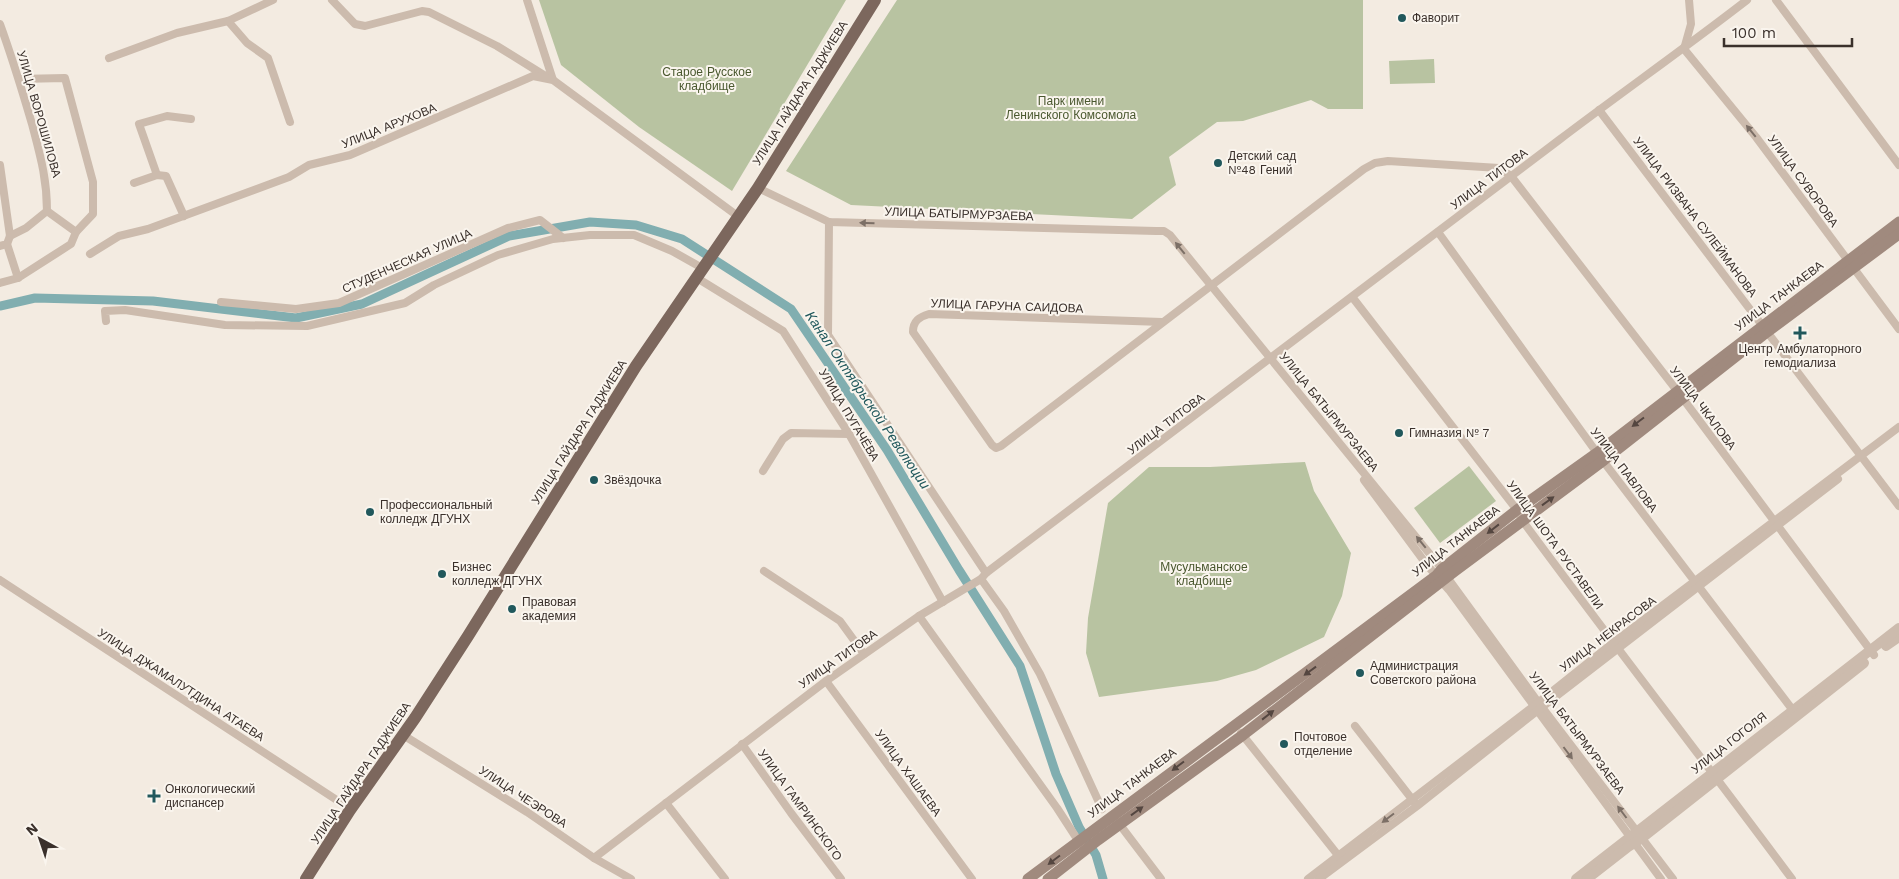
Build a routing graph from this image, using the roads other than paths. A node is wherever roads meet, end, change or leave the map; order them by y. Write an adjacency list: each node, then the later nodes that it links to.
1 (273, 0): 8 (street)
2 (332, 0): 13 (street)
3 (527, 0): 13 (street)
4 (877, 0): 22 (main road, УЛИЦА ГАЙДАРА ГАДЖИЕВА)
5 (1689, 0): 10 (street)
6 (1747, 0): 10 (street, УЛИЦА ТИТОВА)
7 (1776, 0): 18 (street)
8 (228, 21): 11 (street); 16 (street)
9 (0, 24): 12 (street, УЛИЦА ВОРОШИЛОВА)
10 (1684, 48): 14 (street, УЛИЦА ТИТОВА); 34 (street, УЛИЦА СУВОРОВА, one-way to 10)
11 (109, 58)
12 (20, 79): 23 (street, УЛИЦА ВОРОШИЛОВА); 28 (street)
13 (553, 80): 24 (street, УЛИЦА АРУХОВА); 25 (street)
14 (1599, 110): 20 (street, УЛИЦА ТИТОВА); 43 (street, УЛИЦА РИЗВАНА СУЛЕЙМАНОВА)
15 (191, 119): 19 (street)
16 (290, 122)
17 (0, 165): 32 (street)
18 (1899, 165)
19 (157, 176): 21 (street); 24 (street)
20 (1511, 176): 29 (street, УЛИЦА ТИТОВА); 38 (street, УЛИЦА ГАРУНА САИДОВА); 46 (street, УЛИЦА ЧКАЛОВА)
21 (134, 183)
22 (759, 188): 25 (main road, УЛИЦА ГАЙДАРА ГАДЖИЕВА); 26 (street, УЛИЦА БАТЫРМУРЗАЕВА)
23 (47, 211): 28 (street); 32 (street)
24 (184, 216): 33 (street, УЛИЦА АРУХОВА)
25 (738, 216): 35 (main road, УЛИЦА ГАЙДАРА ГАДЖИЕВА)
26 (829, 222): 38 (street, УЛИЦА БАТЫРМУРЗАЕВА, one-way to 26); 57 (street)
27 (1899, 222): 34 (main road, УЛИЦА ТАНКАЕВА)
28 (76, 232): 36 (street)
29 (1438, 232): 39 (street, УЛИЦА ТИТОВА); 50 (street, УЛИЦА ПАВЛОВА)
30 (1899, 234): 34 (main road, УЛИЦА ТАНКАЕВА)
31 (563, 238): 35 (street, УЛИЦА ПУГАЧЁВА); 40 (street, СТУДЕНЧЕСКАЯ УЛИЦА); 41 (street, УЛИЦА ПУГАЧЁВА)
32 (6, 242): 36 (street)
33 (90, 254)
34 (1851, 265): 43 (main road, УЛИЦА ТАНКАЕВА); 44 (street, УЛИЦА СУВОРОВА)
35 (700, 274): 48 (street, УЛИЦА ПУГАЧЁВА); 73 (main road, УЛИЦА ГАЙДАРА ГАДЖИЕВА)
36 (18, 278): 37 (street)
37 (0, 283)
38 (1210, 286): 42 (street, УЛИЦА ГАРУНА САИДОВА); 45 (street, УЛИЦА БАТЫРМУРЗАЕВА)
39 (1353, 298): 45 (street, УЛИЦА ТИТОВА); 54 (street, УЛИЦА ШОТА РУСТАВЕЛИ)
40 (221, 302)
41 (106, 321)
42 (1162, 322): 42 (street, УЛИЦА ГАРУНА САИДОВА)
43 (1765, 329): 46 (main road, УЛИЦА ТАНКАЕВА); 51 (street, УЛИЦА РИЗВАНА СУЛЕЙМАНОВА)
44 (1899, 329)
45 (1271, 359): 57 (street, УЛИЦА ТИТОВА); 58 (street, УЛИЦА БАТЫРМУРЗАЕВА)
46 (1680, 395): 50 (main road, УЛИЦА ТАНКАЕВА); 55 (street, УЛИЦА ЧКАЛОВА)
47 (1899, 427): 51 (street, УЛИЦА НЕКРАСОВА)
48 (849, 434): 52 (street); 61 (street, УЛИЦА ПУГАЧЁВА)
49 (1899, 434): 51 (street, УЛИЦА НЕКРАСОВА)
50 (1600, 457): 54 (main road, УЛИЦА ТАНКАЕВА); 60 (street, УЛИЦА ПАВЛОВА)
51 (1862, 458): 53 (street, УЛИЦА РИЗВАНА СУЛЕЙМАНОВА); 55 (street, УЛИЦА НЕКРАСОВА)
52 (764, 471)
53 (1899, 506)
54 (1519, 516): 58 (main road, УЛИЦА ТАНКАЕВА); 65 (street, УЛИЦА ШОТА РУСТАВЕЛИ)
55 (1776, 524): 60 (street, УЛИЦА НЕКРАСОВА); 66 (street, УЛИЦА ЧКАЛОВА)
56 (764, 571): 67 (street)
57 (984, 576): 61 (street, УЛИЦА ТИТОВА); 78 (street)
58 (1441, 576): 69 (street, УЛИЦА БАТЫРМУРЗАЕВА); 72 (main road, УЛИЦА ТАНКАЕВА)
59 (0, 580): 79 (street, УЛИЦА ДЖАМАЛУТДИНА АТАЕВА)
60 (1697, 585): 65 (street, УЛИЦА НЕКРАСОВА); 70 (street, УЛИЦА ПАВЛОВА)
61 (943, 602): 62 (street, УЛИЦА ТИТОВА)
62 (919, 616): 67 (street, УЛИЦА ТИТОВА); 83 (street)
63 (1899, 628): 66 (street, УЛИЦА ГОГОЛЯ)
64 (1899, 637): 66 (street, УЛИЦА ГОГОЛЯ)
65 (1615, 646): 69 (street, УЛИЦА НЕКРАСОВА); 75 (street, УЛИЦА ШОТА РУСТАВЕЛИ)
66 (1872, 652): 70 (street, УЛИЦА ГОГОЛЯ)
67 (864, 654): 68 (street, УЛИЦА ТИТОВА)
68 (826, 681): 74 (street, УЛИЦА ТИТОВА); 91 (street, УЛИЦА ХАШАЕВА)
69 (1538, 707): 77 (street, УЛИЦА НЕКРАСОВА); 82 (street, УЛИЦА БАТЫРМУРЗАЕВА)
70 (1795, 713): 75 (street, УЛИЦА ГОГОЛЯ)
71 (1355, 726): 77 (street)
72 (1239, 730): 80 (main road, УЛИЦА ТАНКАЕВА); 86 (street)
73 (403, 735): 79 (main road, УЛИЦА ГАЙДАРА ГАДЖИЕВА); 85 (street, УЛИЦА ЧЕЭРОВА)
74 (742, 744): 76 (street, УЛИЦА ТИТОВА); 90 (street, УЛИЦА ГАМРИНСКОГО)
75 (1715, 775): 82 (street, УЛИЦА ГОГОЛЯ); 101 (street, УЛИЦА ШОТА РУСТАВЕЛИ)
76 (666, 803): 85 (street, УЛИЦА ТИТОВА); 89 (street)
77 (1414, 803): 86 (street, УЛИЦА НЕКРАСОВА)
78 (1102, 809)
79 (351, 810): 87 (main road, УЛИЦА ГАЙДАРА ГАДЖИЕВА)
80 (1116, 820): 81 (main road, УЛИЦА ТАНКАЕВА); 94 (street)
81 (1094, 836): 83 (main road, УЛИЦА ТАНКАЕВА); 84 (main road, УЛИЦА ТАНКАЕВА)
82 (1636, 838): 97 (street, УЛИЦА ГОГОЛЯ); 98 (street, УЛИЦА ГОГОЛЯ); 99 (street, УЛИЦА БАТЫРМУРЗАЕВА); 100 (street, УЛИЦА БАТЫРМУРЗАЕВА)
83 (1079, 840): 84 (street); 92 (main road, УЛИЦА ТАНКАЕВА, one-way to 92)
84 (1084, 851): 93 (main road, УЛИЦА ТАНКАЕВА)
85 (594, 858): 88 (street, УЛИЦА ЧЕЭРОВА)
86 (1340, 859): 95 (street, УЛИЦА НЕКРАСОВА); 96 (street, УЛИЦА НЕКРАСОВА)
87 (307, 879)
88 (631, 879)
89 (725, 879)
90 (841, 879)
91 (972, 879)
92 (1028, 879)
93 (1048, 879)
94 (1161, 879)
95 (1308, 879)
96 (1319, 879)
97 (1576, 879)
98 (1587, 879)
99 (1661, 879)
100 (1673, 879)
101 (1792, 879)

